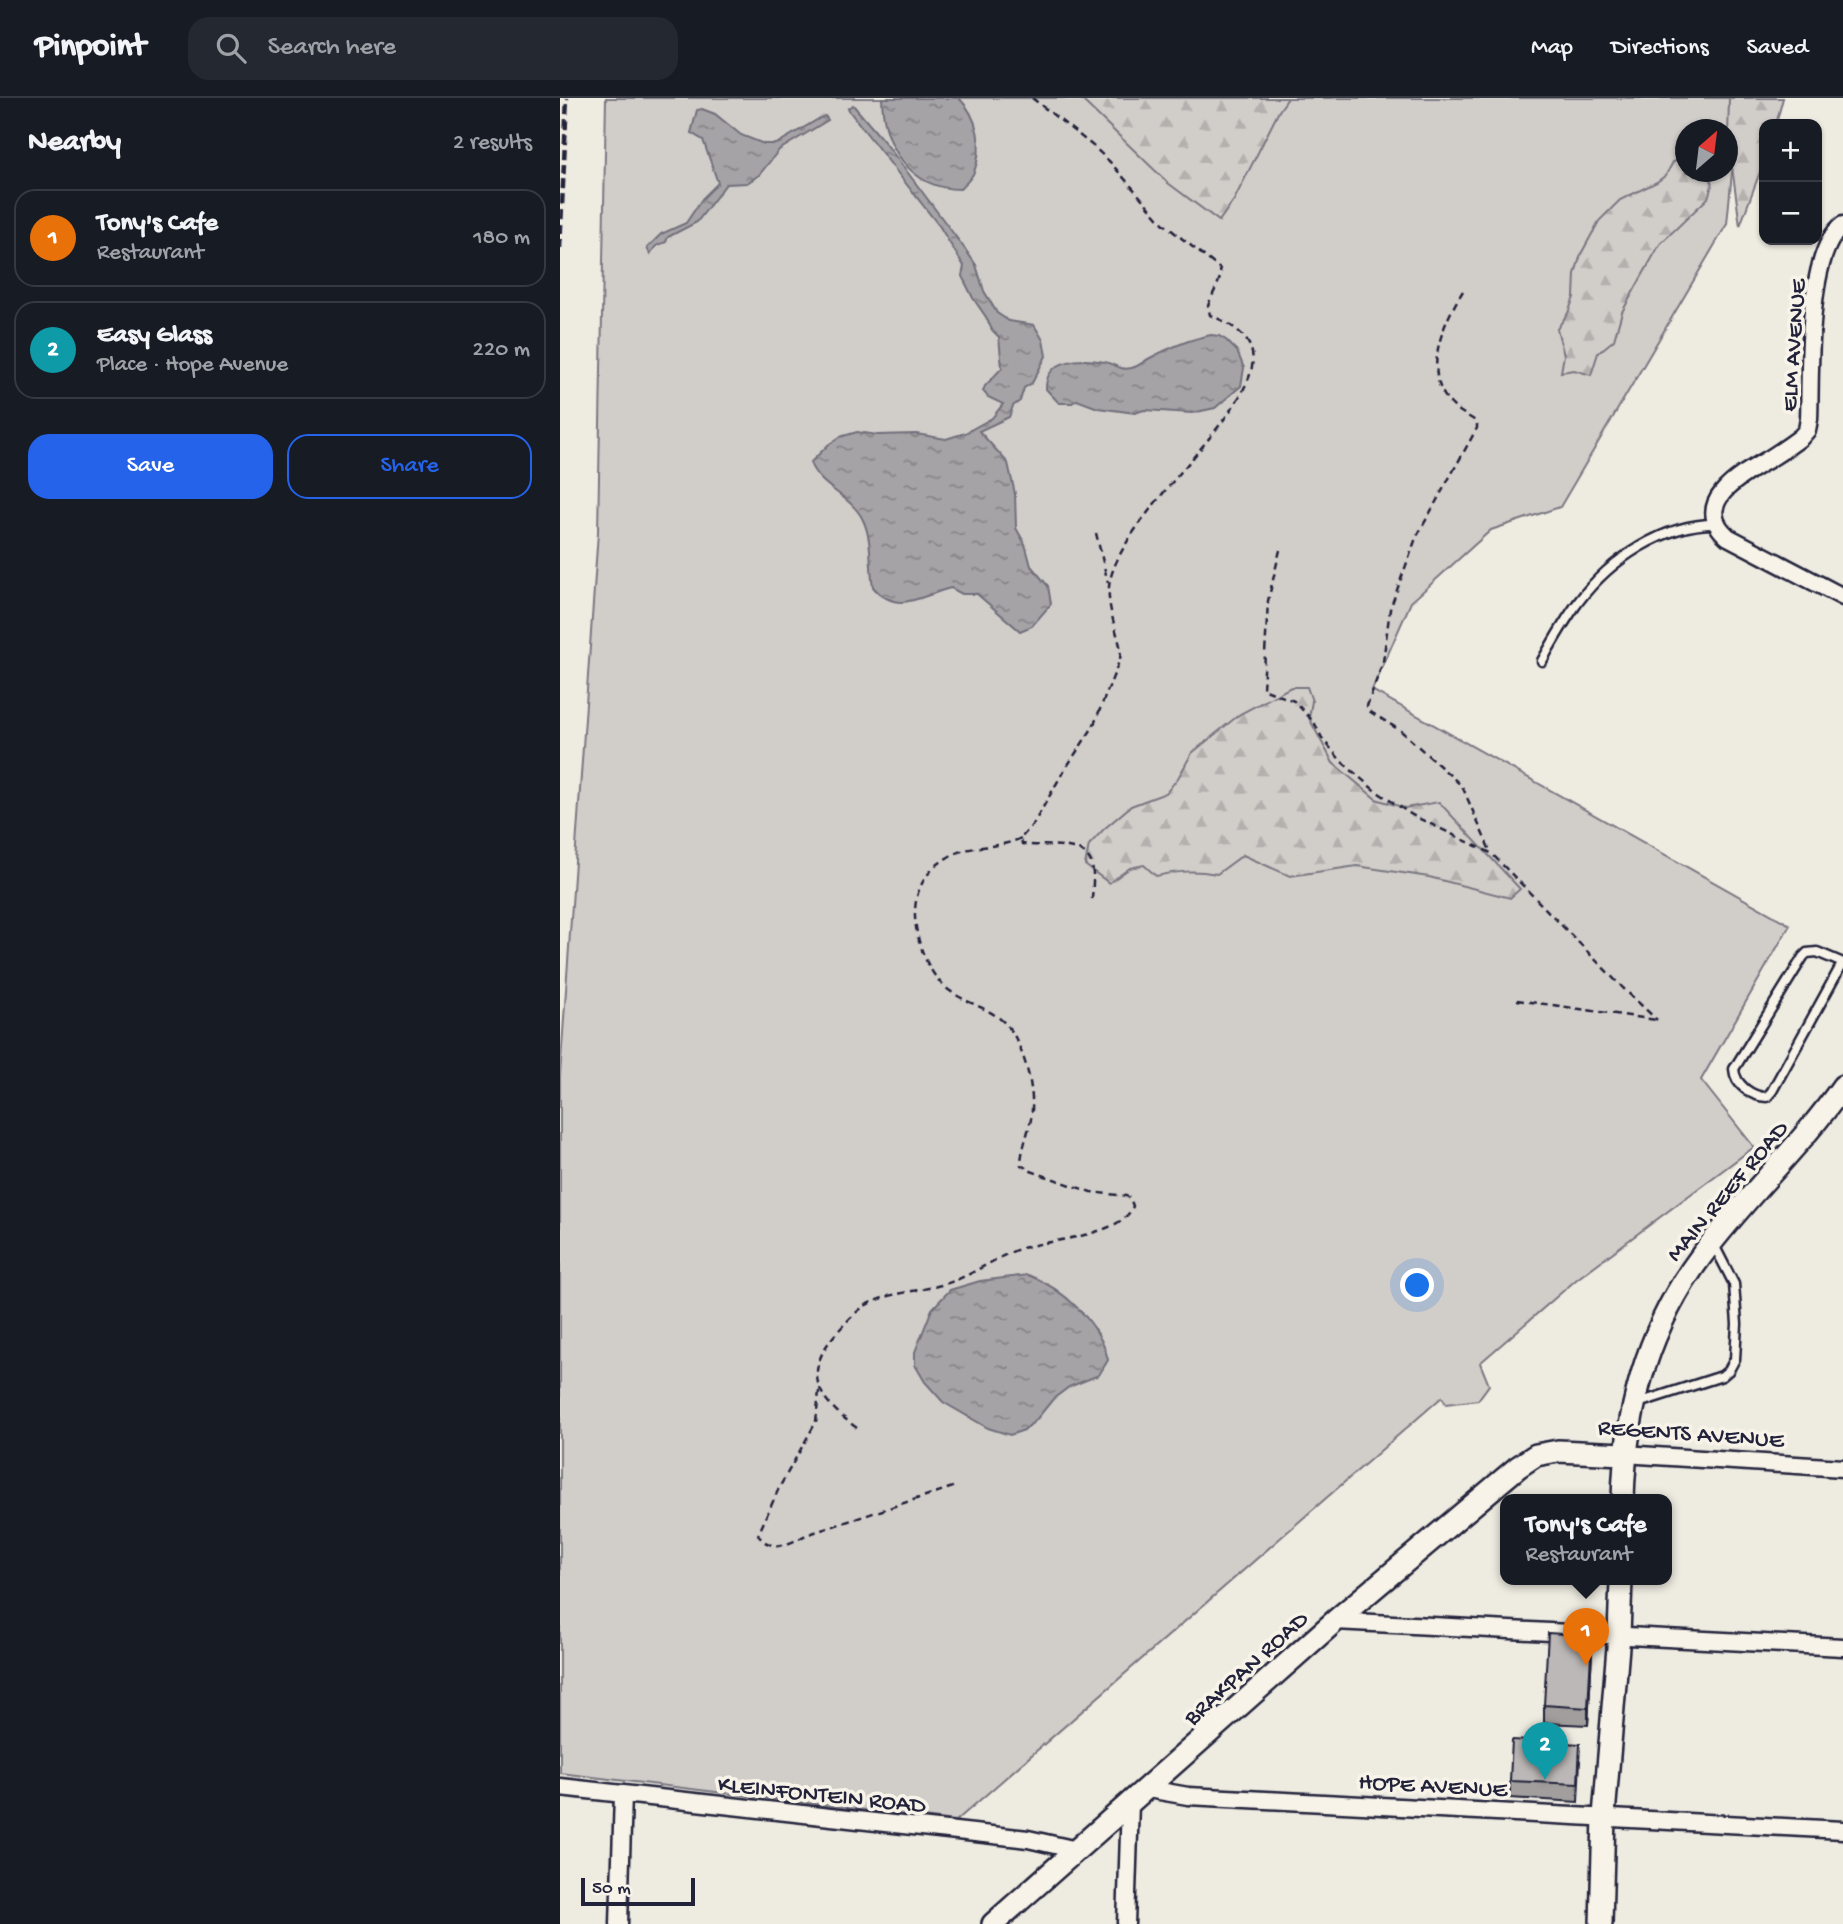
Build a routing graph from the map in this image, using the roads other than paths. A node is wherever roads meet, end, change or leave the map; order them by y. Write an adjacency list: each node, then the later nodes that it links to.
1 (1843, 225): 2 (street, ELM AVENUE)
2 (1716, 519): 3 (street); 4 (lane)
3 (1843, 597)
4 (1542, 662)
5 (1842, 963): 5 (lane)
6 (1843, 1086): 7 (main road, MAIN REEF ROAD)
7 (1713, 1242): 8 (main road, MAIN REEF ROAD); 8 (lane)
8 (1633, 1405): 9 (main road, MAIN REEF ROAD)
9 (1624, 1454): 10 (main road, REGENTS AVENUE); 11 (street, REGENTS AVENUE); 12 (main road, MAIN REEF ROAD)
10 (1536, 1455): 14 (main road, BRAKPAN ROAD)
11 (1843, 1468)
12 (1623, 1494)
13 (1620, 1585): 15 (main road)
14 (1335, 1621): 15 (street); 18 (main road, BRAKPAN ROAD)
15 (1619, 1635): 16 (street); 21 (main road)
16 (1843, 1647)
17 (560, 1787): 19 (street, KLEINFONTEIN ROAD)
18 (1148, 1789): 20 (main road, BRAKPAN ROAD); 21 (street, HOPE AVENUE)
19 (624, 1794): 23 (street, KLEINFONTEIN ROAD); 24 (street)
20 (1130, 1803): 23 (main road, BRAKPAN ROAD); 26 (street)
21 (1604, 1816): 22 (street, HOPE AVENUE); 27 (main road)
22 (1843, 1830)
23 (1077, 1850): 25 (main road, BRAKPAN ROAD)
24 (619, 1924)
25 (993, 1924)
26 (1126, 1924)
27 (1601, 1924)

